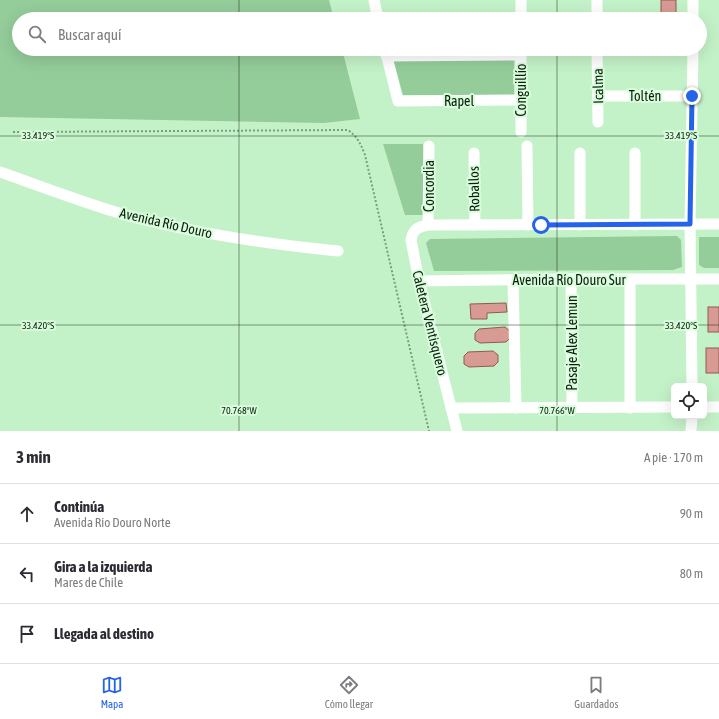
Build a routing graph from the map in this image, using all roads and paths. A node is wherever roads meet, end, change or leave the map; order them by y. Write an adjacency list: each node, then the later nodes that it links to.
1 (374, 0): 5 (street)
2 (521, 0): 6 (street)
3 (597, 0): 7 (street)
4 (693, 0): 8 (street)
5 (377, 12)
6 (521, 12)
7 (597, 12)
8 (693, 12)
9 (386, 56): 15 (street, Rapel)
10 (521, 56): 15 (street, Conguillío)
11 (598, 56): 13 (street, Icalma)
12 (692, 56): 14 (street)
13 (598, 96): 14 (street, Toltén); 16 (street, Icalma)
14 (692, 96): 26 (street)
15 (521, 100): 18 (street, Conguillío)
16 (598, 122)
17 (13, 132): 48 (path)
18 (521, 132)
19 (429, 146): 28 (street, Concordia)
20 (527, 146): 30 (street)
21 (474, 153): 29 (street, Roballos)
22 (580, 153): 31 (street)
23 (634, 153): 25 (street)
24 (0, 172): 32 (street, Avenida Río Douro)
25 (635, 224): 26 (street); 31 (street)
26 (690, 224): 27 (street); 37 (street)
27 (719, 224)
28 (428, 225): 29 (street); 38 (street, Caletera Ventisquero)
29 (475, 225): 30 (street)
30 (528, 225): 31 (street)
31 (580, 225)
32 (338, 251)
33 (571, 279): 35 (street, Avenida Río Douro Sur); 36 (street, Avenida Río Douro Sur); 44 (street, Pasaje Alex Lemun)
34 (719, 279): 37 (street, Avenida Río Douro Sur)
35 (513, 280): 38 (street, Avenida Río Douro Sur); 43 (street)
36 (630, 280): 37 (street, Avenida Río Douro Sur); 45 (street)
37 (691, 280): 39 (street)
38 (419, 281): 42 (street, Caletera Ventisquero)
39 (692, 383)
40 (707, 407): 41 (street)
41 (719, 407)
42 (451, 408): 43 (street); 49 (street, Caletera Ventisquero)
43 (516, 408): 44 (street)
44 (572, 408): 45 (street)
45 (630, 408): 46 (street)
46 (671, 408)
47 (692, 419): 50 (street)
48 (429, 431)
49 (457, 431)
50 (691, 431)

